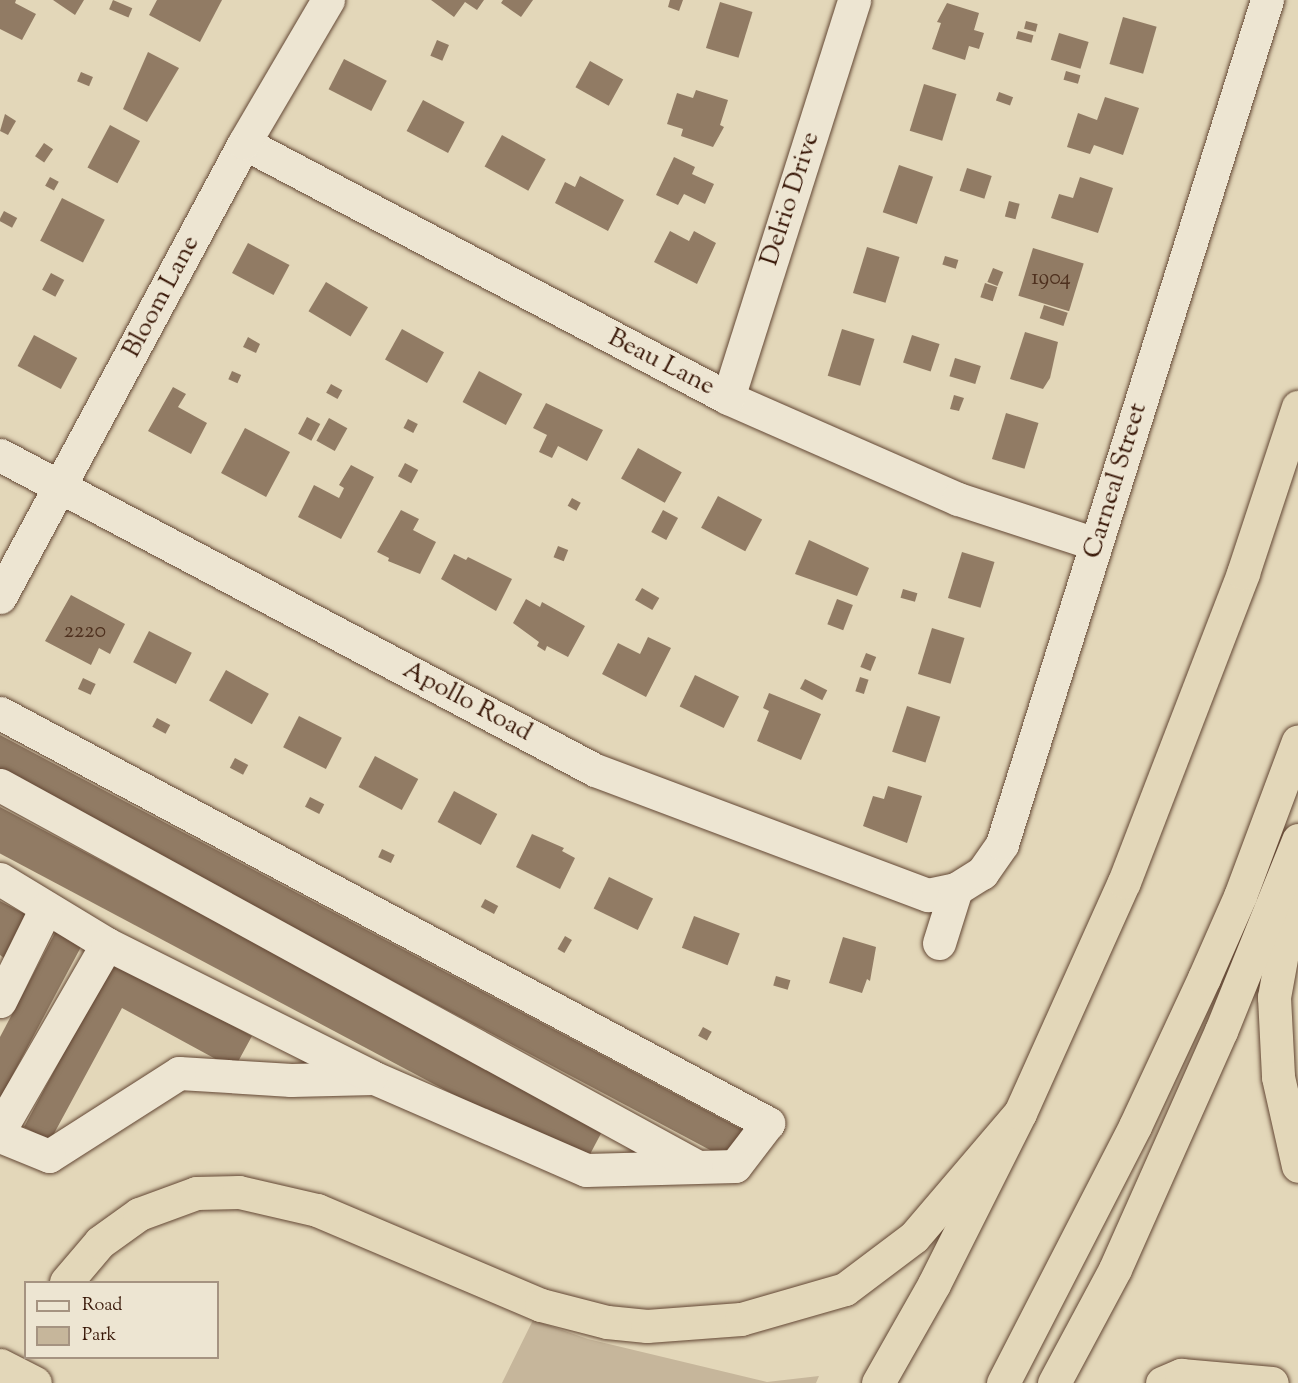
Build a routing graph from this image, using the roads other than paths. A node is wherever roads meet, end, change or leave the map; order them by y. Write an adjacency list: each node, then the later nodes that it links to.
1 (328, 0): 4 (street, Bloom Lane)
2 (854, 0): 5 (street, Delrio Drive)
3 (1267, 0): 9 (street, Carneal Street)
4 (244, 143): 5 (street, Beau Lane); 8 (street, Bloom Lane)
5 (728, 398): 9 (street, Beau Lane)
6 (1298, 407): 23 (highway)
7 (0, 455): 8 (street, Apollo Road)
8 (62, 488): 10 (street, Bloom Lane); 17 (street, Apollo Road)
9 (1096, 544): 17 (street, Carneal Street)
10 (0, 597)
11 (0, 713): 27 (street)
12 (1298, 741): 30 (highway)
13 (0, 786): 27 (street)
14 (1298, 840): 31 (highway)
15 (1298, 870): 26 (highway)
16 (0, 879): 18 (street)
17 (956, 889): 19 (street)
18 (46, 908): 20 (street); 21 (street)
19 (939, 943)
20 (107, 944): 22 (street); 24 (street)
21 (3, 986)
22 (374, 1078): 25 (street); 27 (street)
23 (1020, 1113): 28 (highway); 29 (highway)
24 (0, 1129)
25 (0, 1136)
26 (1298, 1166)
27 (698, 1167)
28 (67, 1281)
29 (878, 1383)
30 (1004, 1383)
31 (1054, 1383)
32 (1162, 1383): 33 (highway)
33 (1272, 1383)

